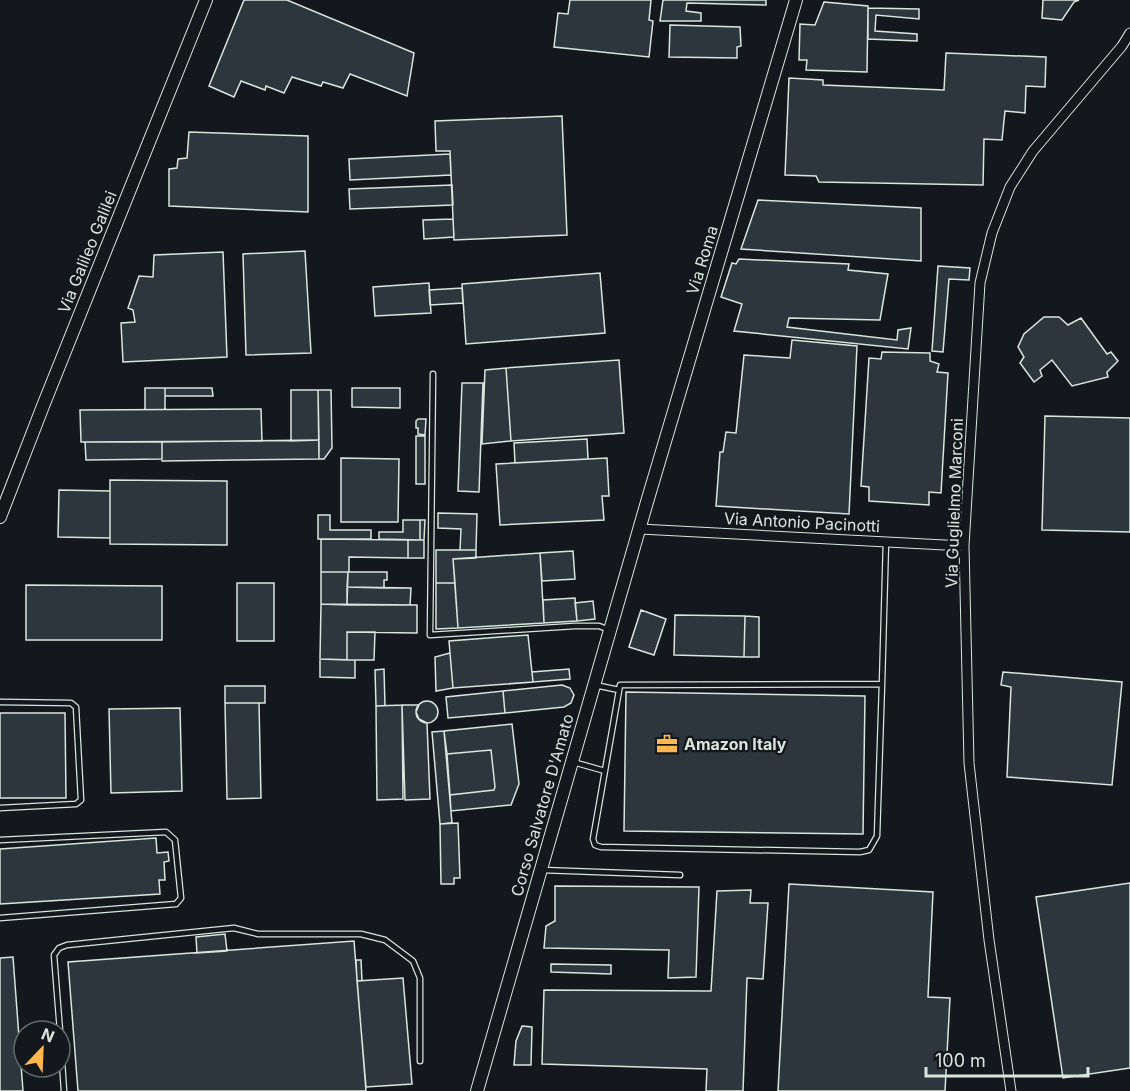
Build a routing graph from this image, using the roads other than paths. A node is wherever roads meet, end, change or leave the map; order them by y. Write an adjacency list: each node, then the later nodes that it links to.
1 (206, 0): 5 (street, Via Galileo Galilei)
2 (796, 0): 6 (street, Via Roma)
3 (1130, 33): 8 (street, Via Guglielmo Marconi)
4 (433, 374): 9 (lane)
5 (0, 517)
6 (640, 529): 7 (street, Via Antonio Pacinotti); 9 (street, Corso Salvatore D'Amato)
7 (886, 541): 8 (street, Via Antonio Pacinotti); 10 (lane)
8 (964, 546): 24 (street, Via Guglielmo Marconi)
9 (610, 630): 11 (street, Corso Salvatore D'Amato)
10 (882, 684): 12 (lane); 15 (lane)
11 (594, 685): 12 (lane); 14 (street, Corso Salvatore D'Amato)
12 (619, 690): 15 (lane)
13 (0, 702): 16 (lane)
14 (571, 762): 15 (lane); 18 (street, Corso Salvatore D'Amato)
15 (605, 771)
16 (0, 808)
17 (0, 840): 20 (lane)
18 (540, 870): 19 (lane); 23 (street, Corso Salvatore D'Amato)
19 (680, 875)
20 (0, 918)
21 (59, 1019): 22 (lane)
22 (420, 1061)
23 (477, 1091)
24 (1011, 1091)

